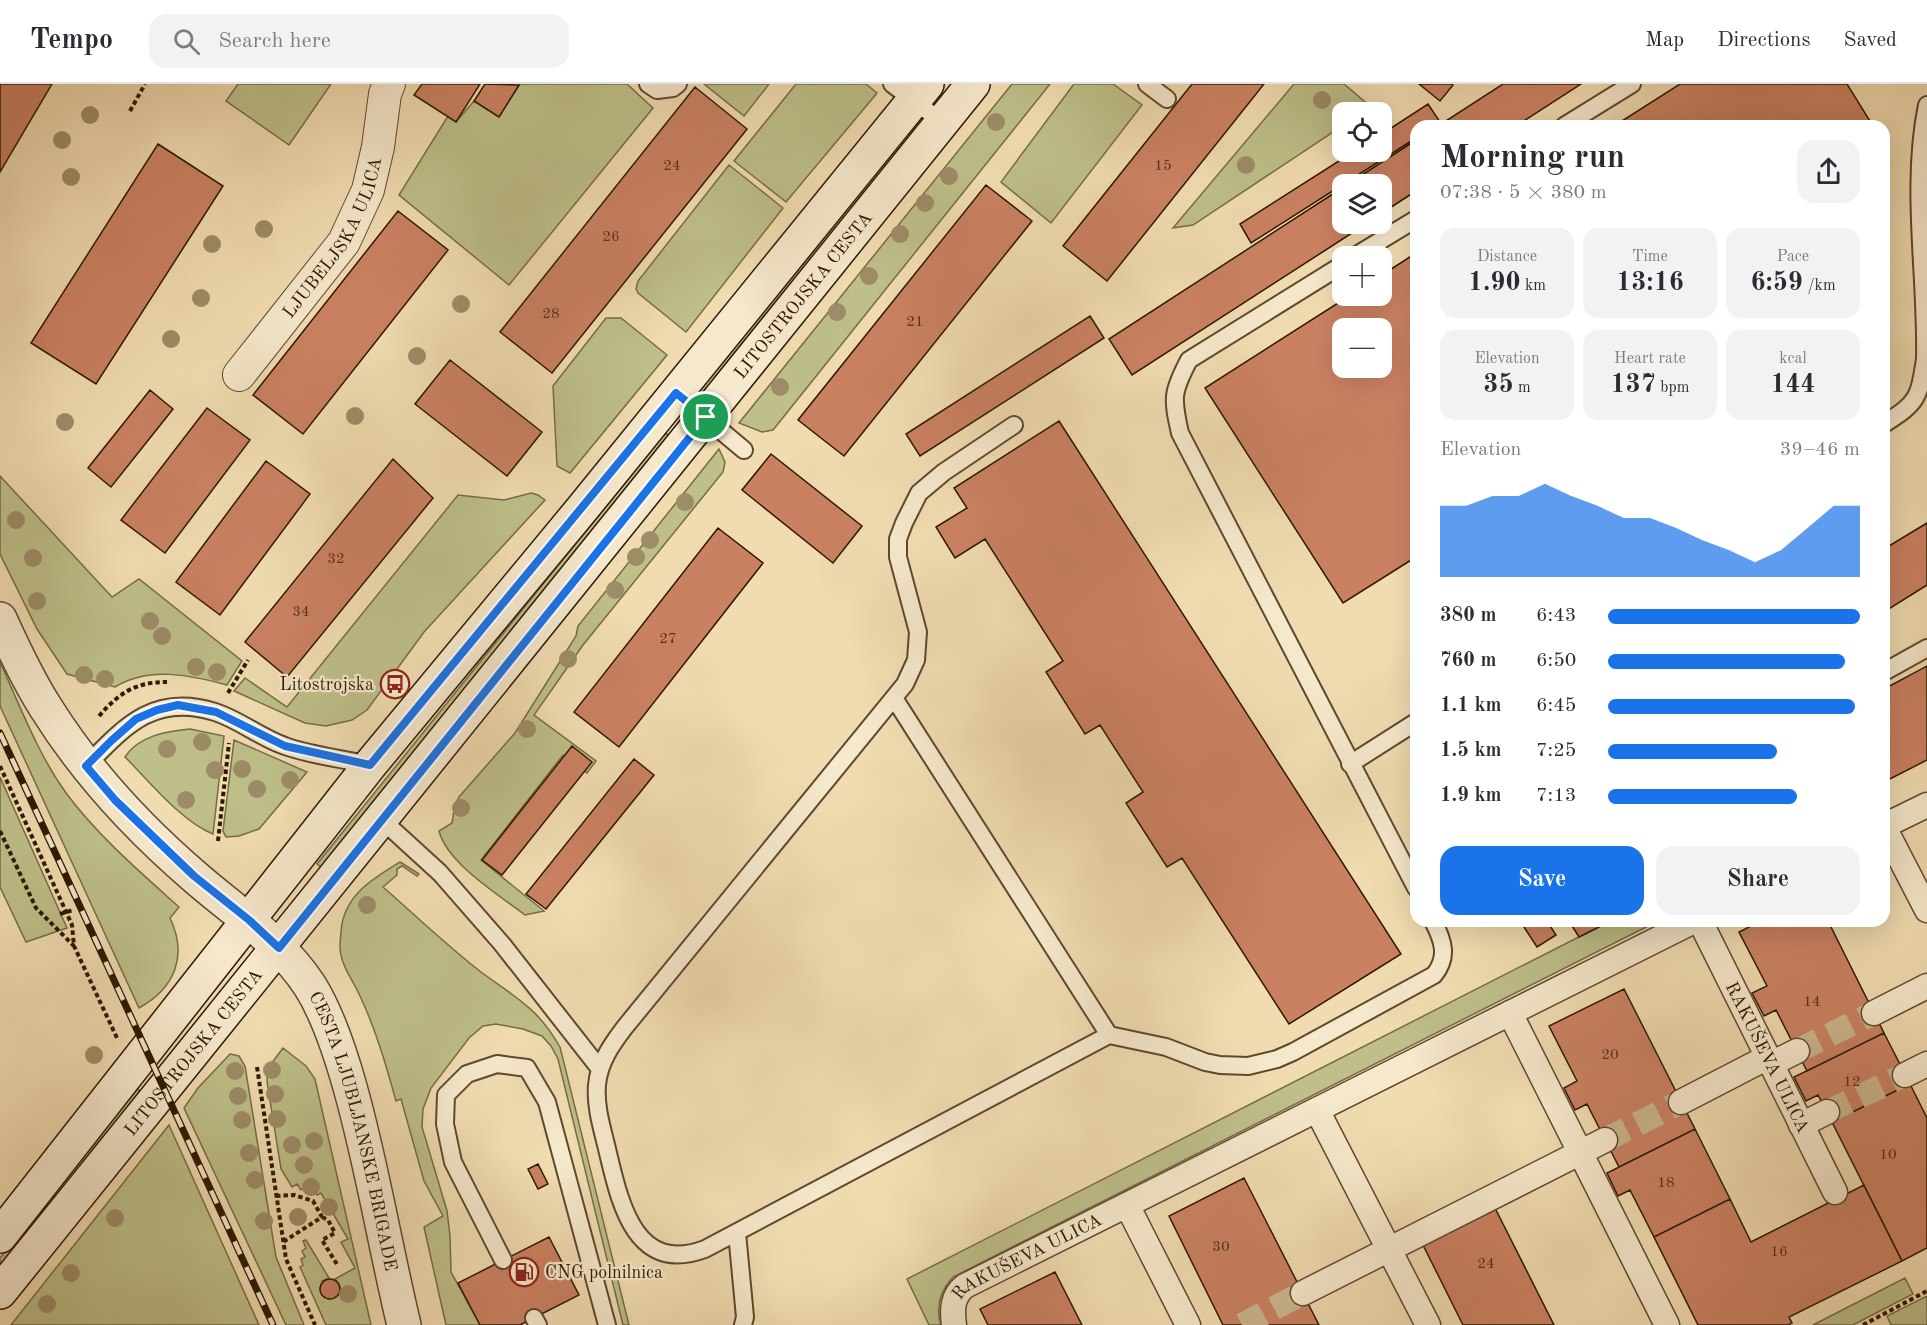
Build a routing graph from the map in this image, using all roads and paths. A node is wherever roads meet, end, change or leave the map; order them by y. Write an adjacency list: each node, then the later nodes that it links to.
1 (145, 84): 11 (path)
2 (389, 84): 17 (street, LJUBELJSKA ULICA)
3 (648, 84): 4 (lane)
4 (678, 84)
5 (973, 84): 13 (main road, LITOSTROJSKA CESTA)
6 (1147, 84): 9 (lane)
7 (1632, 84): 12 (lane)
8 (911, 89): 13 (lane); 18 (main road, LITOSTROJSKA CESTA)
9 (1167, 99)
10 (1927, 105): 20 (lane)
11 (130, 111)
12 (1574, 120)
13 (942, 122): 19 (main road, LITOSTROJSKA CESTA)
14 (1410, 223): 15 (lane)
15 (1371, 246)
16 (1332, 271): 31 (lane)
17 (240, 375)
18 (676, 393): 19 (lane); 32 (main road, LITOSTROJSKA CESTA)
19 (706, 417): 22 (lane); 36 (main road, LITOSTROJSKA CESTA)
20 (1890, 420)
21 (1014, 425): 27 (lane)
22 (744, 450)
23 (0, 620): 34 (main road, CESTA LJUBLJANSKE BRIGADE)
24 (1927, 648): 26 (lane)
25 (248, 660): 28 (path)
26 (1890, 669)
27 (894, 698): 55 (lane); 61 (lane)
28 (216, 712): 29 (lane); 34 (lane)
29 (231, 720): 32 (lane); 40 (path)
30 (1410, 726): 31 (lane)
31 (1350, 764): 41 (lane)
32 (370, 765): 46 (main road, LITOSTROJSKA CESTA)
33 (0, 766): 44 (path)
34 (86, 766): 46 (main road, CESTA LJUBLJANSKE BRIGADE)
35 (1927, 805): 37 (street)
36 (382, 820): 51 (main road, LITOSTROJSKA CESTA); 61 (lane)
37 (1890, 823)
38 (0, 831): 50 (path)
39 (1890, 838): 43 (street)
40 (218, 841)
41 (1410, 877)
42 (73, 910): 44 (path)
43 (1927, 910)
44 (66, 912): 45 (path); 50 (path)
45 (60, 914)
46 (249, 920): 51 (main road, CESTA LJUBLJANSKE BRIGADE); 74 (main road, LITOSTROJSKA CESTA)
47 (1436, 927): 55 (lane)
48 (1682, 927): 53 (street, RAKUŠEVA ULICA)
49 (1703, 927): 58 (street, RAKUŠEVA ULICA)
50 (74, 946): 56 (path)
51 (279, 948): 80 (main road, LITOSTROJSKA CESTA); 83 (main road, CESTA LJUBLJANSKE BRIGADE)
52 (1927, 986): 54 (street)
53 (1510, 1013): 64 (street, RAKUŠEVA ULICA); 68 (street)
54 (1874, 1013)
55 (1109, 1035): 73 (lane)
56 (122, 1048)
57 (1797, 1051): 58 (street)
58 (1770, 1061): 63 (street); 66 (street, RAKUŠEVA ULICA)
59 (1927, 1065): 62 (street)
60 (257, 1067): 70 (path)
61 (600, 1069): 73 (lane)
62 (1905, 1075)
63 (1681, 1102)
64 (1317, 1110): 71 (street, RAKUŠEVA ULICA); 76 (street)
65 (1827, 1112): 66 (street)
66 (1802, 1125): 69 (street, RAKUŠEVA ULICA)
67 (1605, 1140): 68 (street)
68 (1580, 1152): 76 (street); 89 (street)
69 (1835, 1192)
70 (276, 1196): 72 (path); 75 (path)
71 (1127, 1205): 86 (street, RAKUŠEVA ULICA); 87 (street, RAKUŠEVA ULICA)
72 (322, 1217): 75 (path); 78 (path)
73 (737, 1233): 85 (lane)
74 (0, 1236)
75 (283, 1242): 82 (path)
76 (1389, 1250): 81 (street); 88 (street)
77 (503, 1260): 84 (lane)
78 (338, 1266)
79 (1927, 1291): 90 (path)
80 (0, 1292)
81 (1303, 1293)
82 (315, 1325)
83 (404, 1325)
84 (607, 1325)
85 (742, 1325)
86 (954, 1325)
87 (1188, 1325)
88 (1428, 1325)
89 (1667, 1325)
90 (1863, 1325)

